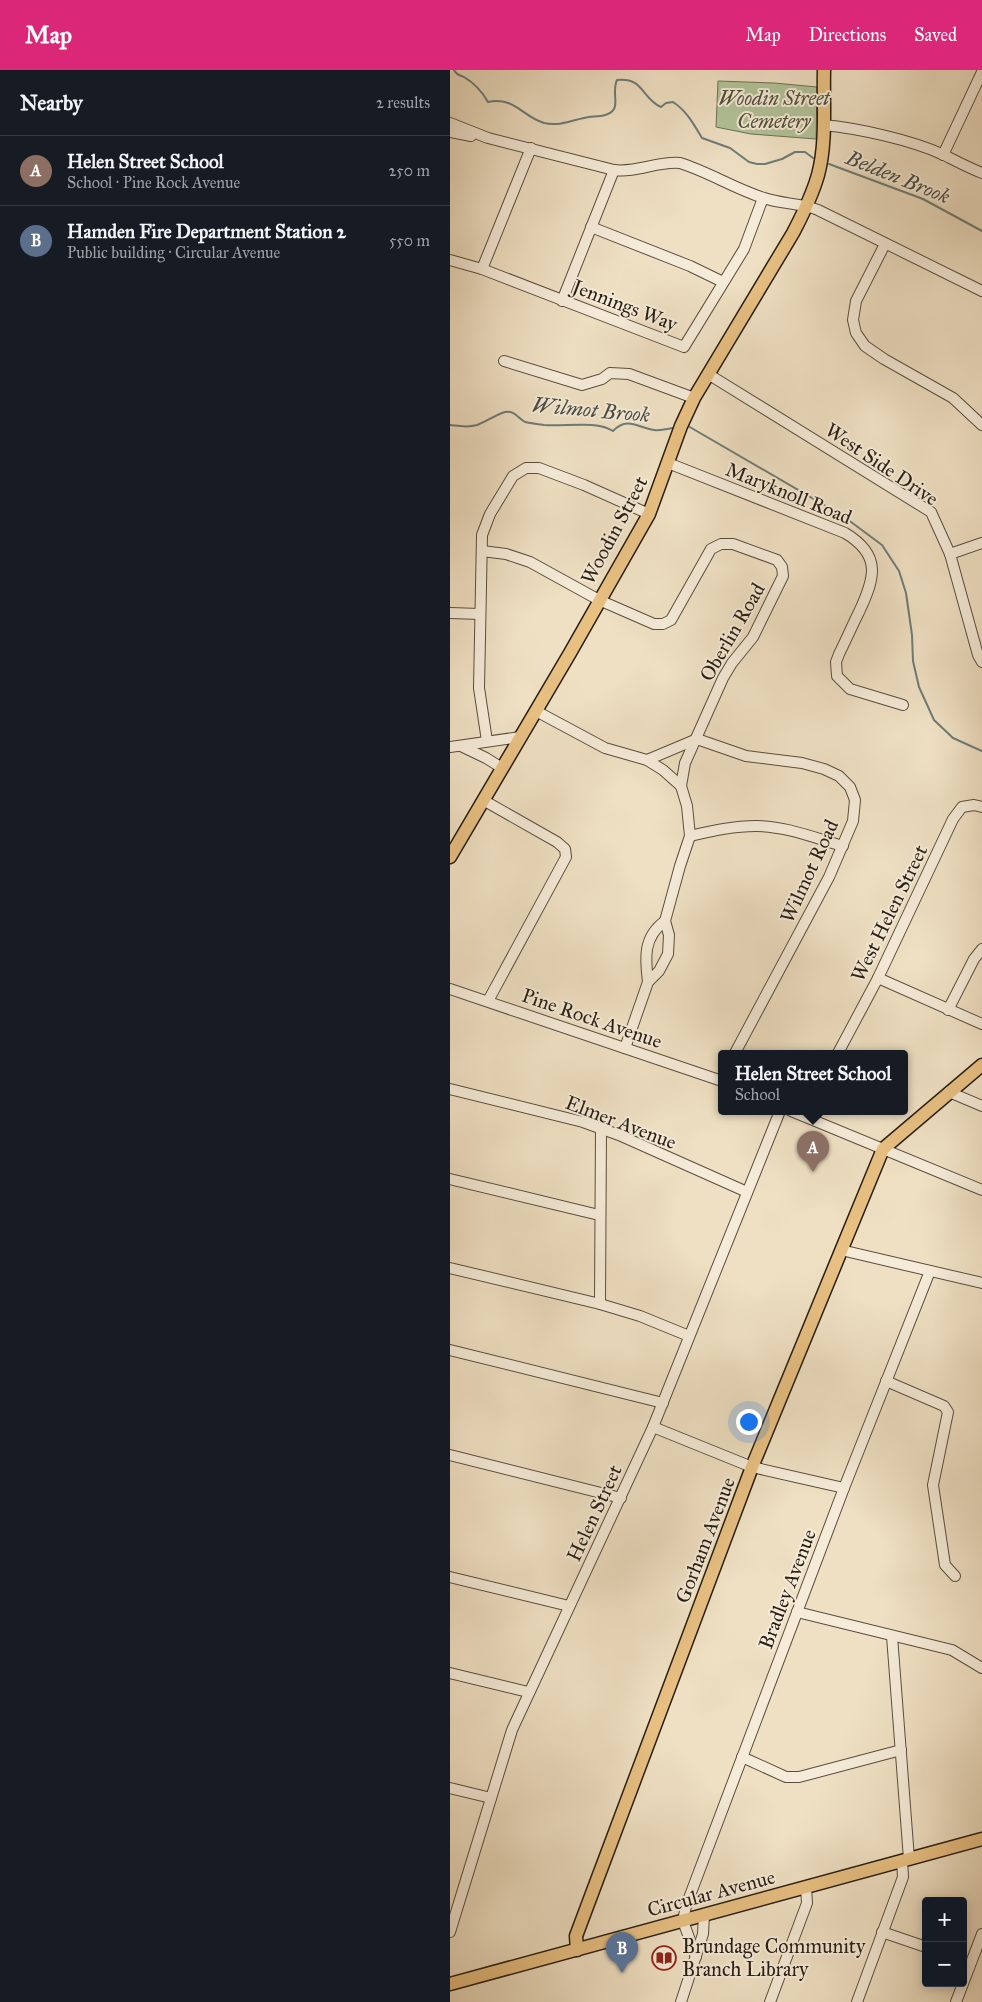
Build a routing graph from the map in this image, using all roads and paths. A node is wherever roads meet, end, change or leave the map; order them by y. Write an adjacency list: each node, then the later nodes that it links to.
1 (824, 70): 4 (main road, Woodin Street)
2 (982, 72): 8 (street)
3 (450, 123): 6 (street)
4 (823, 125): 8 (street); 12 (main road, Woodin Street)
5 (450, 132): 6 (street)
6 (488, 138): 7 (street)
7 (531, 148): 9 (street); 16 (street)
8 (943, 155): 10 (street)
9 (614, 170): 11 (street); 13 (street)
10 (982, 174)
11 (763, 198): 12 (street); 17 (street, Jennings Way)
12 (808, 206): 14 (street); 21 (main road, Woodin Street)
13 (591, 228): 17 (street); 19 (street)
14 (884, 244): 18 (street); 23 (street)
15 (450, 260): 16 (street, Jennings Way)
16 (482, 269): 19 (street, Jennings Way)
17 (723, 282): 19 (street, Jennings Way)
18 (982, 291)
19 (562, 300)
20 (504, 360): 22 (street)
21 (708, 374): 22 (main road, Woodin Street); 28 (street, West Side Drive)
22 (694, 398): 24 (main road, Woodin Street)
23 (982, 425)
24 (668, 463): 25 (main road, Woodin Street); 33 (street, Maryknoll Road)
25 (648, 514): 27 (street); 29 (main road, Woodin Street)
26 (982, 543): 28 (street)
27 (482, 551): 29 (street, Oberlin Road); 31 (street)
28 (950, 554): 32 (street, West Side Drive)
29 (599, 600): 34 (main road, Woodin Street); 36 (street, Oberlin Road)
30 (450, 614): 31 (street)
31 (480, 614): 37 (street)
32 (982, 662)
33 (903, 705)
34 (536, 711): 35 (main road, Woodin Street); 40 (street)
35 (520, 737): 37 (street); 41 (main road, Woodin Street)
36 (697, 739): 40 (street); 42 (street, Oberlin Road); 46 (street, Wilmot Road)
37 (488, 740): 38 (street)
38 (461, 746): 39 (street); 41 (street)
39 (450, 748)
40 (647, 760): 42 (street)
41 (502, 768): 43 (main road, Woodin Street)
42 (681, 786): 45 (street, Oberlin Road)
43 (483, 800): 47 (main road, Woodin Street); 53 (street)
44 (982, 807): 50 (street, West Helen Street)
45 (690, 836): 46 (street); 48 (street, Oberlin Road)
46 (843, 846): 57 (street, Wilmot Road)
47 (450, 857)
48 (665, 921): 51 (street, Oberlin Road); 51 (street, Oberlin Road)
49 (982, 949): 54 (street)
50 (878, 978): 54 (street); 58 (street, West Helen Street)
51 (648, 982): 56 (street, Oberlin Road)
52 (450, 989): 53 (street, Pine Rock Avenue)
53 (488, 1001): 56 (street, Pine Rock Avenue)
54 (948, 1010): 55 (street)
55 (982, 1024)
56 (625, 1048): 60 (street, Pine Rock Avenue)
57 (737, 1050)
58 (840, 1050)
59 (982, 1065): 62 (main road)
60 (718, 1079)
61 (450, 1088): 66 (street, Elmer Avenue)
62 (949, 1092): 63 (street); 67 (main road)
63 (982, 1106)
64 (778, 1115): 70 (street, Helen Street)
65 (809, 1115): 67 (street)
66 (601, 1128): 70 (street, Elmer Avenue); 71 (street)
67 (883, 1149): 69 (street); 72 (main road, Gorham Avenue)
68 (450, 1179): 71 (street)
69 (982, 1190)
70 (747, 1192): 77 (street, Helen Street)
71 (599, 1215): 76 (street)
72 (841, 1250): 74 (street); 83 (main road, Gorham Avenue)
73 (450, 1268): 76 (street)
74 (930, 1271): 75 (street); 79 (street, Bradley Avenue)
75 (982, 1283)
76 (600, 1304): 77 (street)
77 (689, 1336): 80 (street, Helen Street)
78 (450, 1350): 80 (street)
79 (886, 1381): 84 (street, Bradley Avenue); 86 (street)
80 (663, 1403): 81 (street, Helen Street)
81 (653, 1428): 83 (street); 85 (street, Helen Street)
82 (450, 1455): 85 (street)
83 (752, 1466): 84 (street); 108 (main road, Gorham Avenue)
84 (844, 1488): 89 (street, Bradley Avenue)
85 (621, 1498): 88 (street, Helen Street)
86 (955, 1576)
87 (450, 1577): 88 (street)
88 (569, 1606): 93 (street, Helen Street)
89 (797, 1612): 90 (street); 95 (street, Bradley Avenue)
90 (892, 1636): 91 (street); 94 (street)
91 (982, 1668)
92 (450, 1673): 93 (street)
93 (528, 1692): 97 (street, Helen Street)
94 (900, 1750): 95 (street); 99 (street)
95 (742, 1757): 103 (street, Bradley Avenue)
96 (450, 1788): 97 (street)
97 (491, 1798): 101 (street, Helen Street)
98 (982, 1840): 99 (main road, Circular Avenue)
99 (905, 1860): 100 (main road, Circular Avenue); 105 (street)
100 (806, 1887): 102 (main road, Circular Avenue); 114 (street)
101 (454, 1902): 104 (street, Helen Street)
102 (704, 1915): 103 (main road, Circular Avenue); 109 (street)
103 (683, 1920): 108 (main road, Circular Avenue); 109 (street)
104 (450, 1932)
105 (882, 1932): 107 (street); 115 (street)
106 (982, 1934): 110 (street)
107 (922, 1946)
108 (577, 1950): 111 (main road, Circular Avenue)
109 (696, 1957): 113 (street)
110 (967, 1962)
111 (450, 1984)
112 (960, 1987): 116 (street)
113 (681, 2002)
114 (770, 2002)
115 (857, 2002)
116 (956, 2002)

